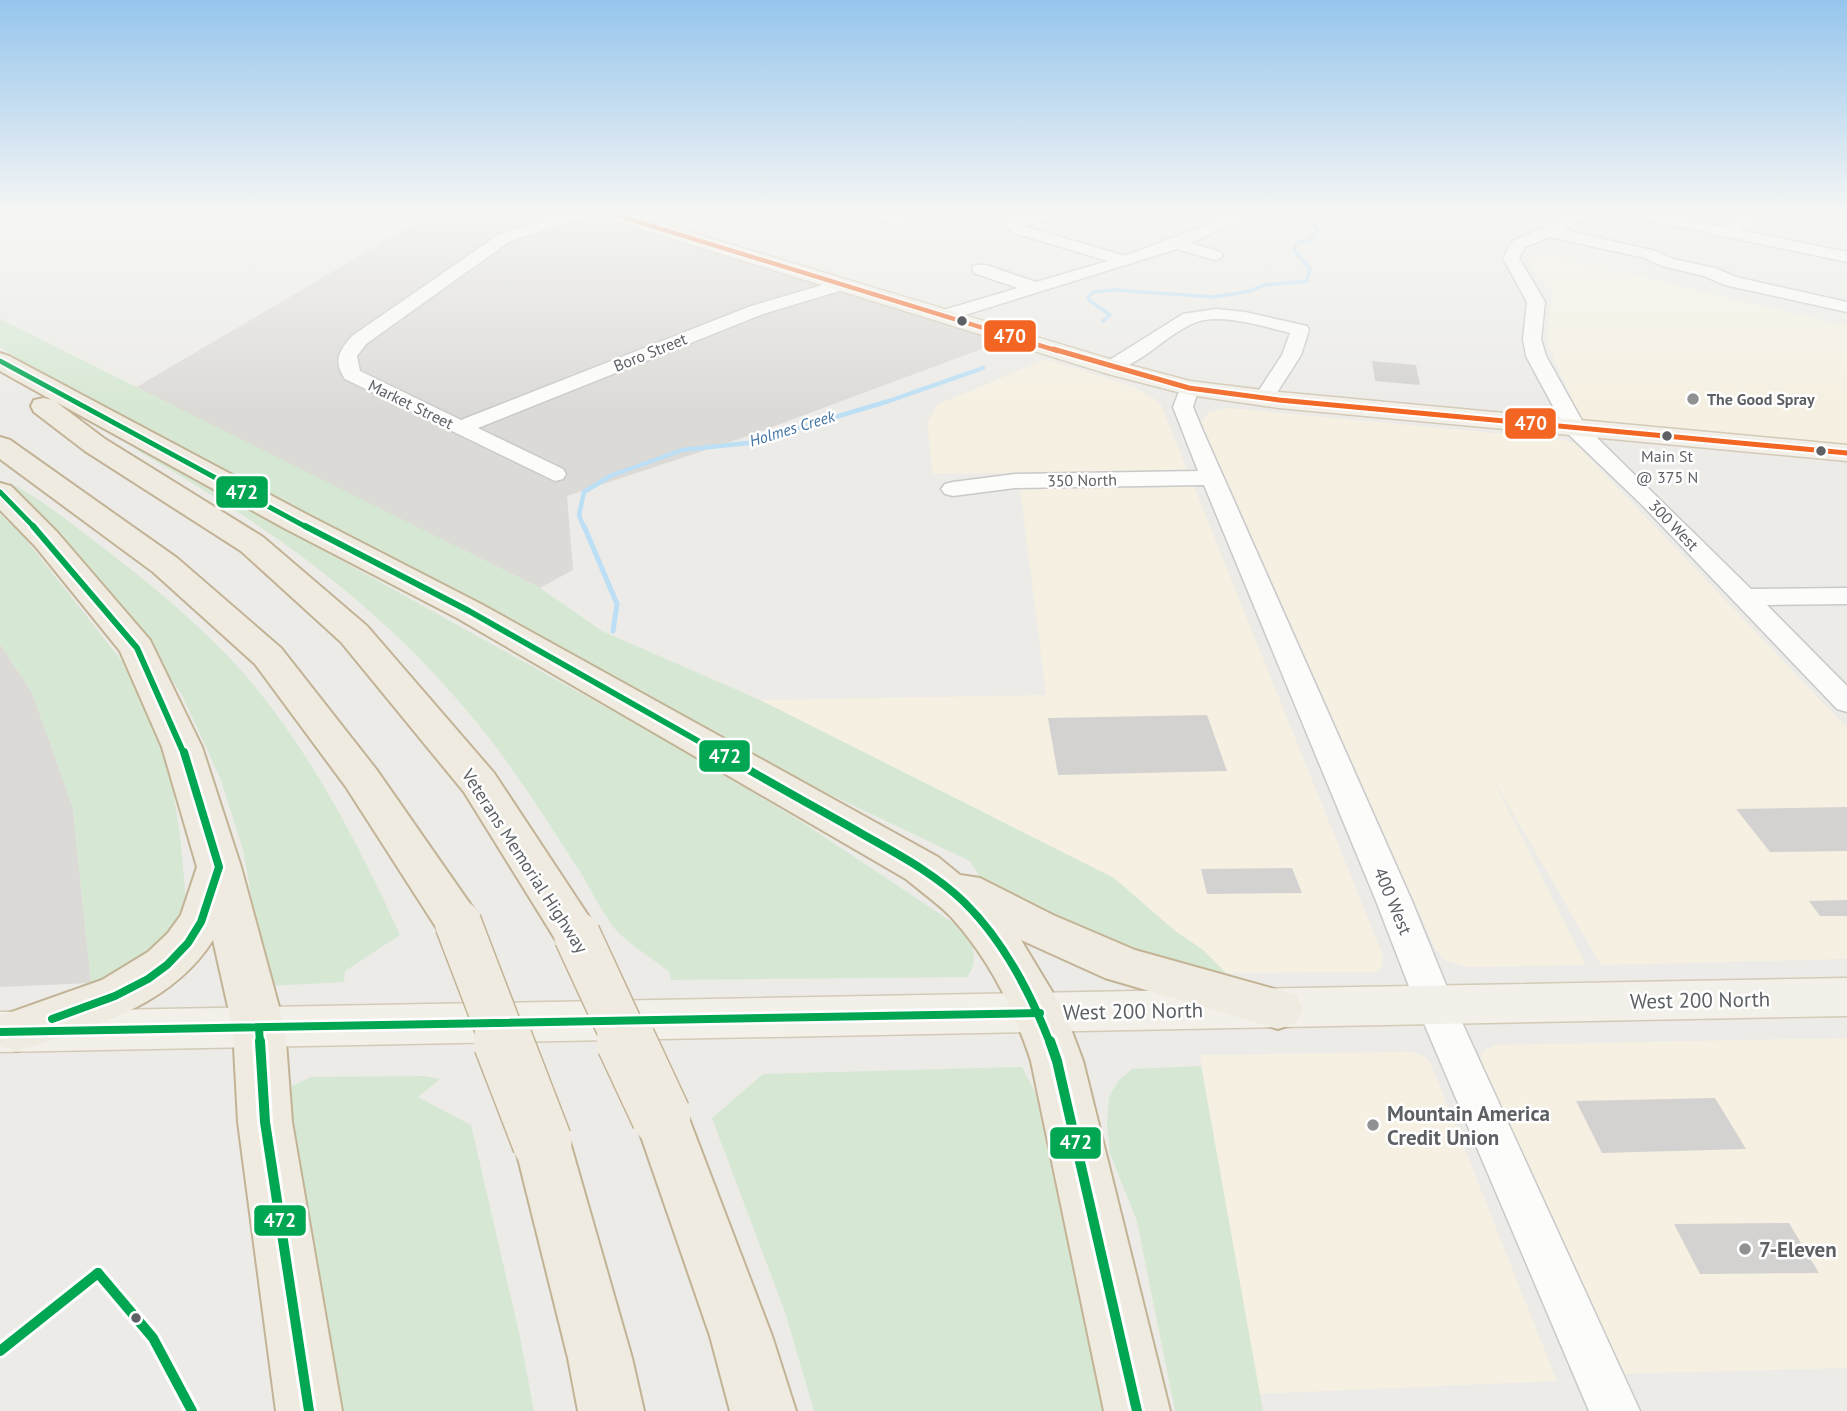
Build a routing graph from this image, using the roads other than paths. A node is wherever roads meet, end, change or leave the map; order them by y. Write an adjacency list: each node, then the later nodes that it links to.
1 (447, 278): 16 (street, Market Street)
2 (823, 278): 7 (main road)
3 (1006, 278): 8 (street)
4 (1070, 278): 8 (street)
5 (1522, 278): 17 (street, 300 West)
6 (1727, 278): 9 (street)
7 (843, 284): 10 (main road); 16 (street, Boro Street)
8 (1036, 288): 10 (street)
9 (1847, 307)
10 (946, 315): 12 (main road)
11 (0, 361): 28 (highway)
12 (1110, 366): 14 (main road); 15 (street)
13 (0, 371): 37 (highway, Veterans Memorial Highway, bridge)
14 (1189, 388): 15 (main road); 21 (street, 400 West)
15 (1264, 398): 17 (main road)
16 (459, 428): 20 (street, Market Street)
17 (1576, 429): 19 (main road); 25 (street, 300 West)
18 (0, 446): 36 (highway, bridge)
19 (1847, 453)
20 (555, 474)
21 (1212, 478): 22 (street, 350 North); 30 (street, 400 West)
22 (953, 489)
23 (0, 492): 27 (highway)
24 (1847, 596): 25 (street)
25 (1745, 597): 26 (street, 300 West)
26 (1847, 703)
27 (219, 867): 33 (highway); 34 (highway)
28 (922, 868): 31 (highway); 32 (highway)
29 (1847, 998): 30 (main road, West 200 North)
30 (1436, 1007): 31 (main road, West 200 North); 39 (street, 400 West)
31 (1278, 1009): 32 (main road, West 200 North)
32 (1040, 1013): 33 (main road, West 200 North); 38 (highway)
33 (259, 1029): 34 (main road, West 200 North); 35 (highway)
34 (9, 1031)
35 (309, 1411)
36 (611, 1411)
37 (763, 1411)
38 (1137, 1411)
39 (1615, 1411)

